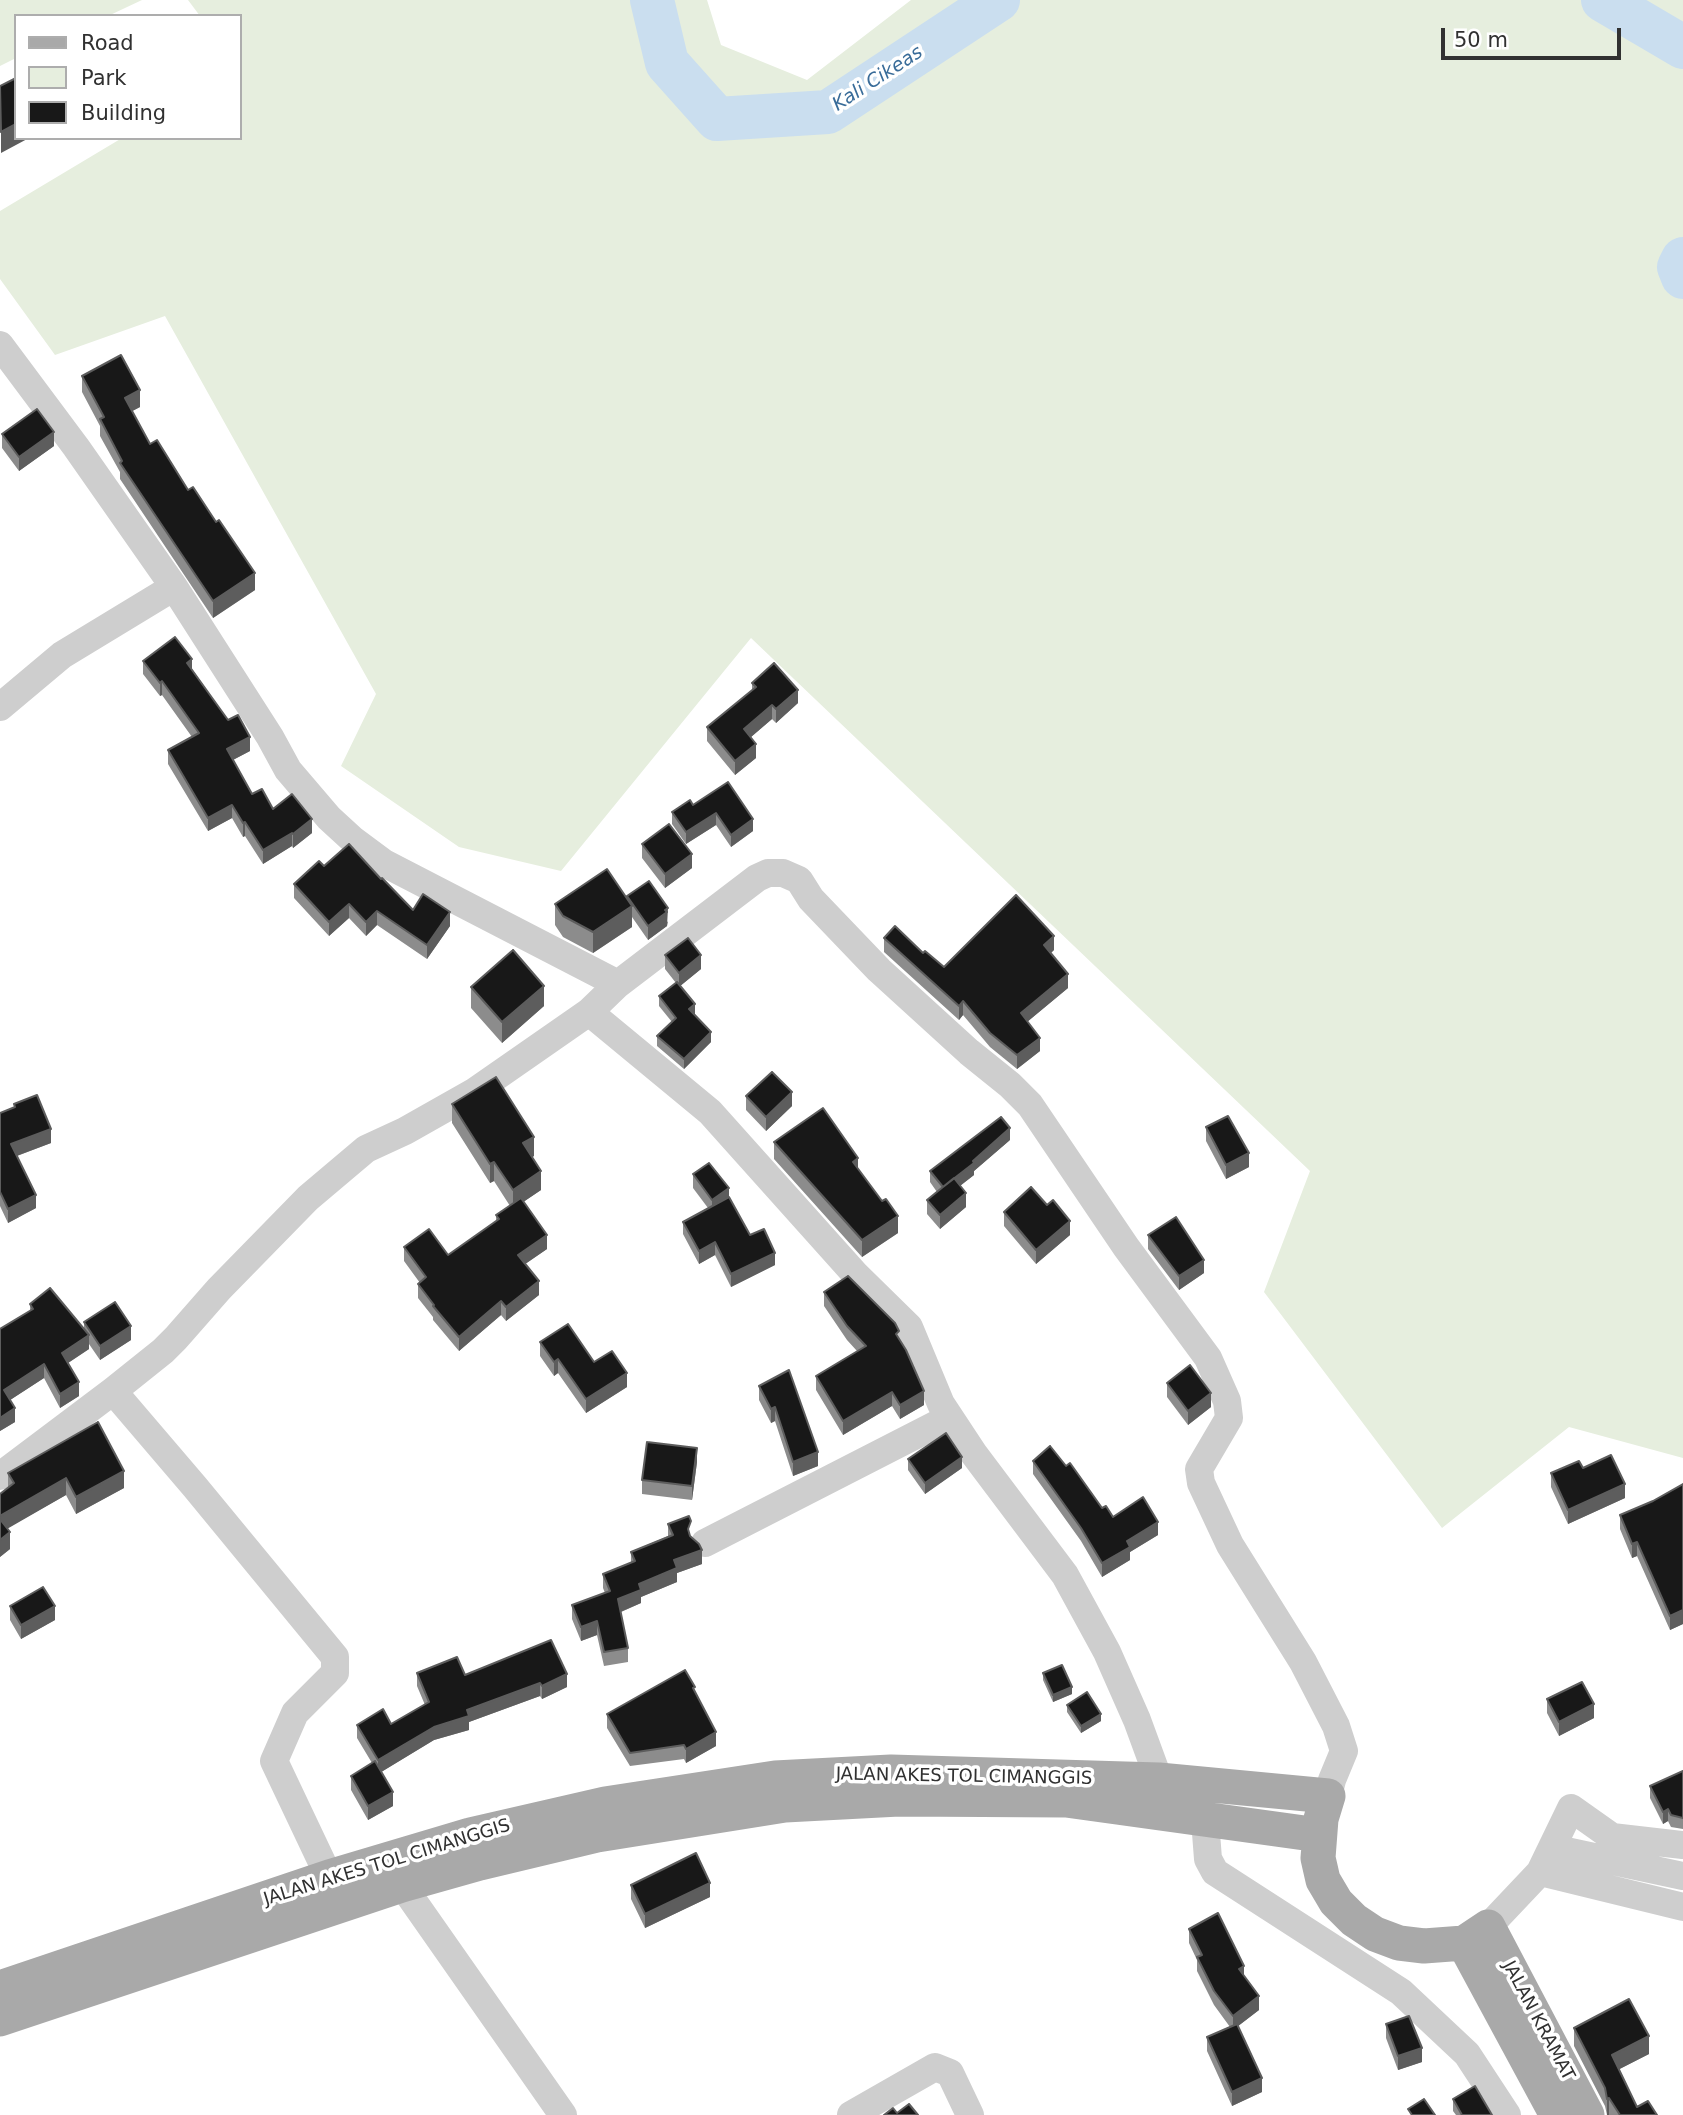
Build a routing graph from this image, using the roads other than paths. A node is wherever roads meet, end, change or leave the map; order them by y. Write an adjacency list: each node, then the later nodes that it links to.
1 (0, 345): 2 (street)
2 (174, 587): 3 (street); 4 (street)
3 (0, 707)
4 (618, 984): 5 (street); 11 (street)
5 (589, 1012): 6 (street); 7 (street)
6 (113, 1391): 8 (street); 18 (street)
7 (949, 1418): 9 (street); 10 (street)
8 (0, 1476)
9 (705, 1543)
10 (1158, 1780): 11 (main road, JALAN AKES TOL CIMANGGIS); 15 (main road, JALAN AKES TOL CIMANGGIS)
11 (1328, 1796): 13 (main road)
12 (1205, 1820): 13 (main road, JALAN AKES TOL CIMANGGIS); 15 (main road, JALAN AKES TOL CIMANGGIS); 27 (street)
13 (1319, 1835): 21 (main road)
14 (1683, 1845): 16 (street)
15 (475, 1849): 18 (main road, JALAN AKES TOL CIMANGGIS); 19 (main road, JALAN AKES TOL CIMANGGIS)
16 (1546, 1860): 17 (street); 20 (street); 21 (street)
17 (1683, 1876)
18 (329, 1877): 22 (main road, JALAN AKES TOL CIMANGGIS)
19 (402, 1885): 23 (main road, JALAN AKES TOL CIMANGGIS); 24 (street)
20 (1683, 1907)
21 (1476, 1935): 28 (main road, JALAN KRAMAT); 29 (main road, JALAN KRAMAT)
22 (0, 1988)
23 (0, 2019)
24 (563, 2115)
25 (851, 2115): 26 (street)
26 (970, 2115)
27 (1507, 2115)
28 (1557, 2115)
29 (1587, 2115)

